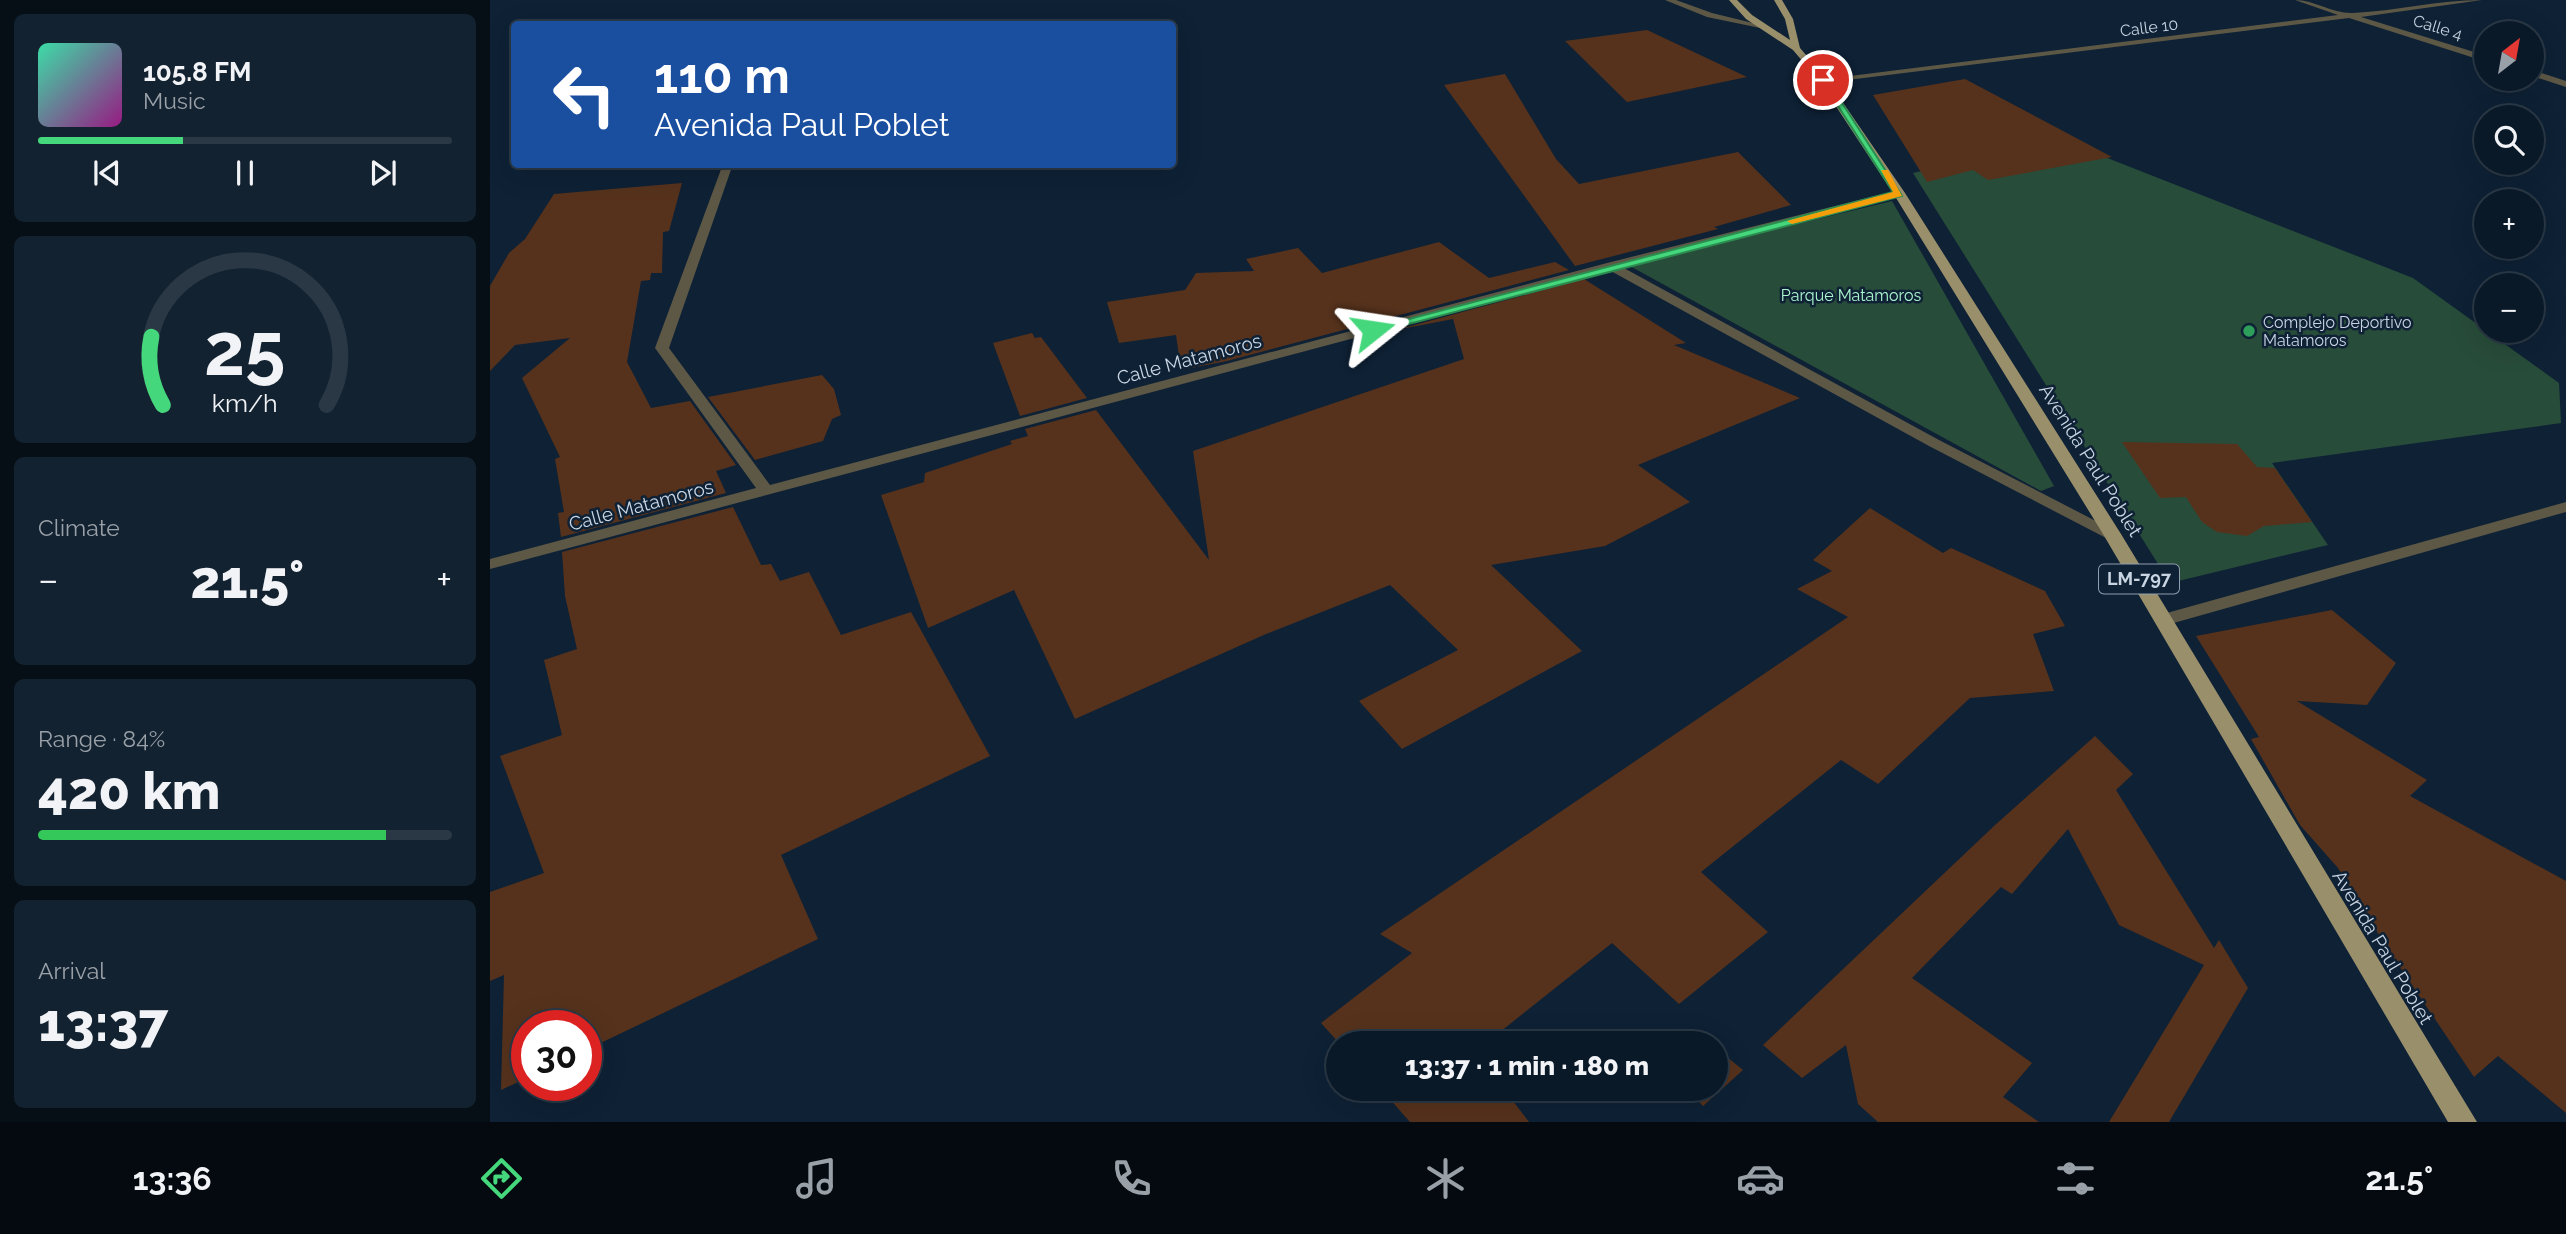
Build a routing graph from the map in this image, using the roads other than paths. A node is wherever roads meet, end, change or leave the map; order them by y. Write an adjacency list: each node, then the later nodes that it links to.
1 (1669, 0): 7 (street)
2 (1733, 0): 7 (main road, Avenida Paul Poblet / LM-797)
3 (1778, 0): 8 (main road, Avenida Paul Poblet / LM-797)
4 (2299, 0): 6 (street, Calle 4)
5 (2478, 0): 6 (street, Calle 10)
6 (2352, 17): 9 (street, Calle 4); 11 (street, Calle 10)
7 (1765, 27): 8 (main road, Avenida Paul Poblet / LM-797)
8 (1796, 48): 11 (main road, Avenida Paul Poblet / LM-797)
9 (2474, 55)
10 (2544, 77): 12 (street)
11 (1823, 80): 14 (main road, Avenida Paul Poblet / LM-797)
12 (2566, 84)
13 (726, 168): 16 (street)
14 (1899, 193): 15 (street, Calle Matamoros); 18 (main road, Avenida Paul Poblet / LM-797)
15 (1611, 266): 16 (street, Calle Matamoros); 18 (street)
16 (766, 492): 19 (street, Calle Matamoros)
17 (2566, 507): 20 (street)
18 (2112, 534): 20 (main road, Avenida Paul Poblet / LM-797)
19 (490, 564)
20 (2163, 620): 21 (main road, Avenida Paul Poblet / LM-797)
21 (2463, 1122)

